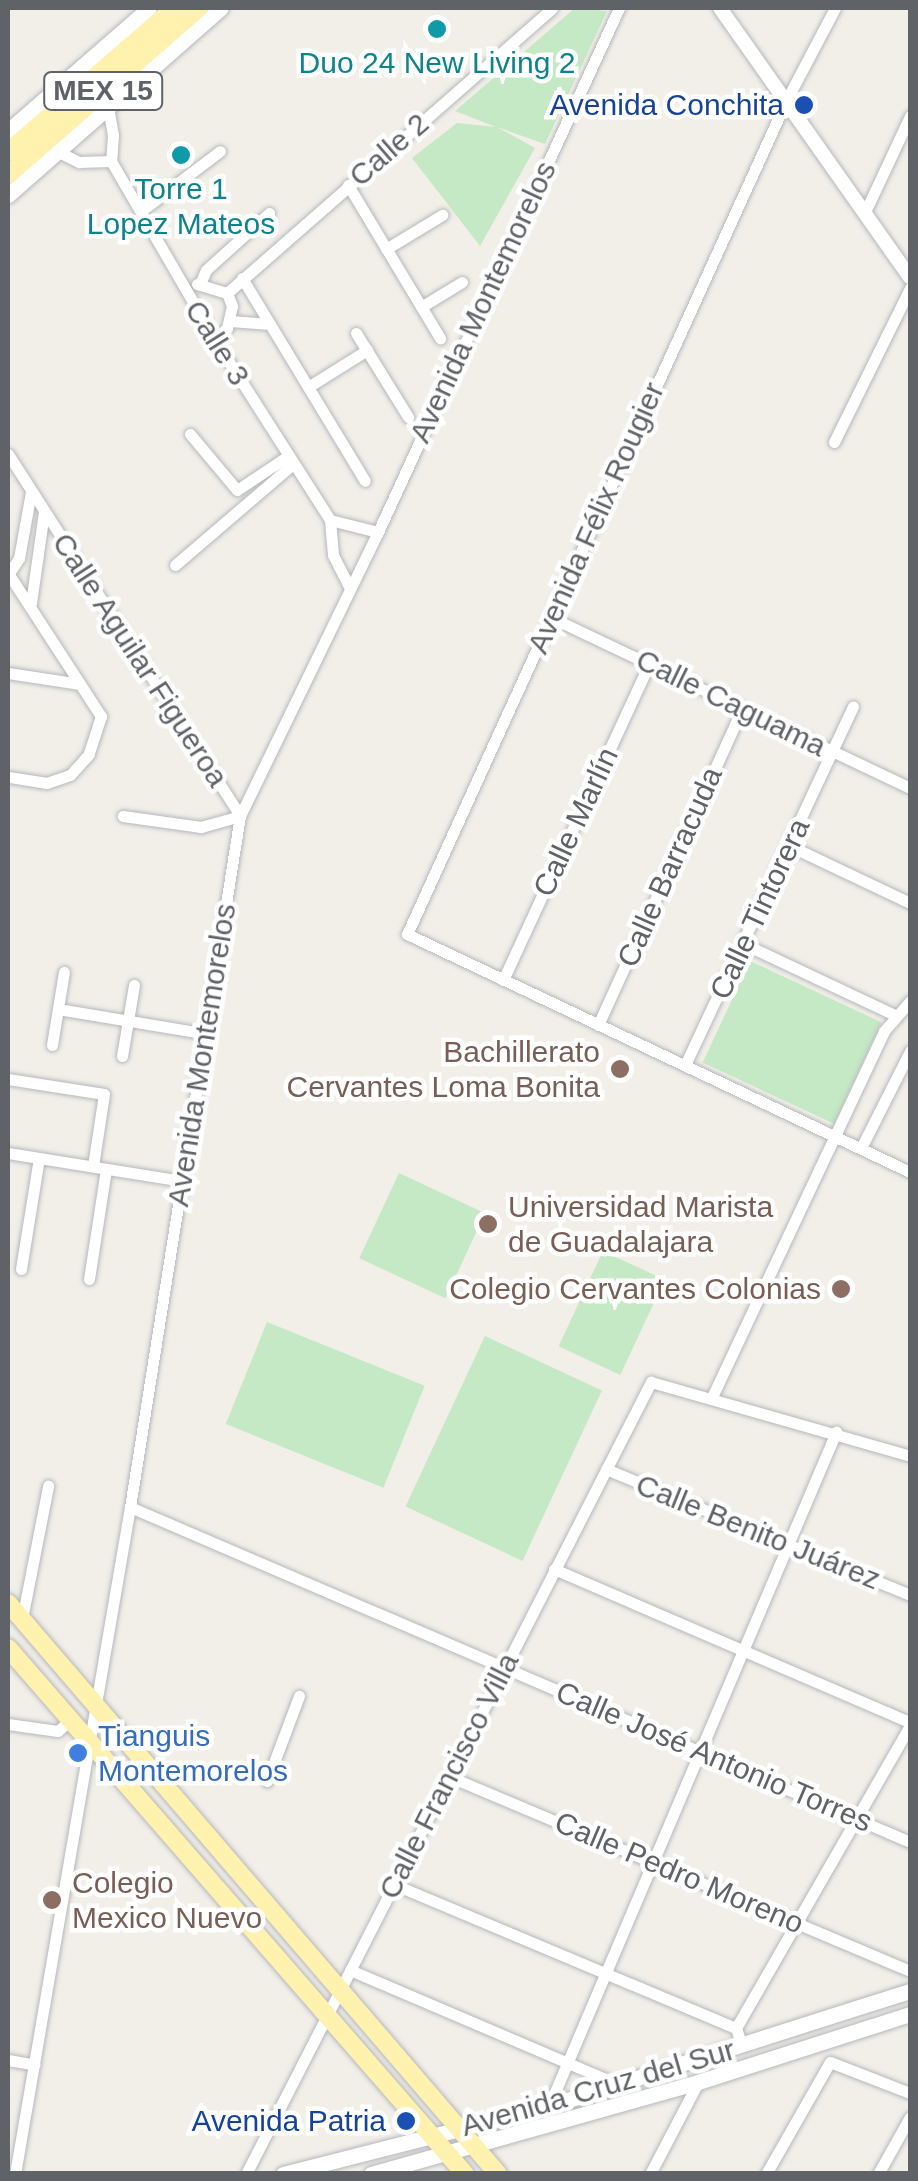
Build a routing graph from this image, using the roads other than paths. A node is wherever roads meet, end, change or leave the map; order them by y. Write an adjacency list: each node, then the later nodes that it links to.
1 (149, 8): 16 (main road)
2 (174, 8): 15 (main road, MEX 15)
3 (221, 8): 11 (main road)
4 (526, 8): 10 (street)
5 (552, 8): 10 (street, Calle 2)
6 (619, 8): 53 (street, Avenida Montemorelos)
7 (720, 8): 12 (street)
8 (835, 8): 12 (street, Avenida Félix Rougier)
9 (198, 9): 11 (main road); 21 (main road, MEX 15)
10 (536, 21): 22 (street, Calle 2)
11 (154, 66): 13 (main road)
12 (786, 101): 24 (street); 58 (street, Avenida Félix Rougier)
13 (108, 107): 17 (main road); 20 (street, Calle 3)
14 (910, 116): 24 (street)
15 (45, 119): 16 (main road); 19 (main road, MEX 15)
16 (8, 134)
17 (58, 150): 20 (street); 23 (main road)
18 (220, 151): 25 (street)
19 (8, 152)
20 (111, 161): 25 (street, Calle 3)
21 (8, 175)
22 (348, 186): 28 (street); 30 (street, Calle 2)
23 (8, 195)
24 (866, 210): 29 (street)
25 (141, 211): 33 (street, Calle 3)
26 (269, 213): 32 (street)
27 (442, 215): 28 (street)
28 (386, 249): 36 (street)
29 (910, 277)
30 (242, 278): 35 (street, Calle 2); 38 (street)
31 (462, 282): 36 (street)
32 (200, 284): 33 (street); 35 (street)
33 (184, 287): 41 (street, Calle 3)
34 (910, 288): 46 (street)
35 (226, 293): 37 (street)
36 (421, 307): 40 (street)
37 (230, 322): 38 (street); 41 (street)
38 (270, 324): 43 (street)
39 (356, 333): 42 (street)
40 (440, 338)
41 (215, 340): 48 (street, Calle 3)
42 (367, 350): 43 (street); 44 (street)
43 (308, 387): 49 (street)
44 (408, 417)
45 (190, 434): 48 (street)
46 (834, 442)
47 (8, 454): 50 (street, Calle Aguilar Figueroa)
48 (290, 460): 52 (street, Calle 3); 54 (street)
49 (365, 481)
50 (31, 491): 51 (street, Calle Aguilar Figueroa); 55 (street)
51 (44, 512): 57 (street); 68 (street, Calle Aguilar Figueroa)
52 (330, 520): 53 (street); 56 (street, Calle 3)
53 (378, 532): 56 (street, Avenida Montemorelos)
54 (175, 565)
55 (8, 573): 57 (street)
56 (350, 586): 68 (street, Avenida Montemorelos)
57 (31, 603): 61 (street)
58 (550, 617): 59 (street, Calle Caguama); 73 (street, Avenida Félix Rougier)
59 (649, 664): 63 (street, Calle Caguama); 73 (street, Calle Marlín)
60 (8, 672): 61 (street)
61 (80, 684): 65 (street)
62 (853, 706): 64 (street, Calle Tintorera)
63 (742, 708): 64 (street, Calle Caguama); 79 (street, Calle Barracuda)
64 (834, 752): 66 (street, Calle Caguama); 69 (street, Calle Tintorera)
65 (8, 777)
66 (910, 788)
67 (124, 816): 68 (street, Calle Aguilar Figueroa)
68 (240, 816): 80 (street, Avenida Montemorelos)
69 (790, 846): 70 (street); 71 (street, Calle Tintorera)
70 (910, 903)
71 (744, 944): 77 (street); 84 (street, Calle Tintorera)
72 (64, 972): 76 (street)
73 (502, 980): 79 (street)
74 (134, 985): 78 (street)
75 (910, 1000): 77 (street)
76 (58, 1009): 78 (street); 81 (street)
77 (895, 1015): 86 (street)
78 (128, 1021): 80 (street); 83 (street)
79 (598, 1025): 84 (street)
80 (207, 1034): 92 (street, Avenida Montemorelos)
81 (52, 1046)
82 (910, 1051): 87 (street)
83 (122, 1056)
84 (685, 1065): 86 (street)
85 (8, 1078): 90 (street)
86 (833, 1135): 87 (street); 95 (street)
87 (861, 1148): 91 (street)
88 (8, 1153): 89 (street)
89 (40, 1158): 90 (street); 93 (street)
90 (100, 1167): 92 (street); 94 (street)
91 (910, 1172)
92 (182, 1182): 100 (street, Avenida Montemorelos)
93 (21, 1269)
94 (88, 1279)
95 (712, 1396): 96 (street); 98 (street, Calle Francisco Villa)
96 (836, 1432): 97 (street); 101 (street)
97 (910, 1456)
98 (606, 1469): 101 (street, Calle Benito Juárez); 102 (street, Calle Francisco Villa)
99 (48, 1486): 105 (street)
100 (130, 1507): 108 (street, Calle José Antonio Torres); 110 (street, Avenida Montemorelos)
101 (788, 1544): 103 (street, Calle Benito Juárez); 107 (street)
102 (554, 1570): 107 (street); 108 (street, Calle Francisco Villa)
103 (910, 1595)
104 (8, 1603): 105 (main road)
105 (22, 1619): 110 (main road)
106 (8, 1648): 111 (main road)
107 (744, 1648): 113 (street); 115 (street)
108 (504, 1666): 115 (street, Calle José Antonio Torres); 116 (street, Calle Francisco Villa)
109 (300, 1696): 117 (street)
110 (95, 1703): 114 (street, Avenida Montemorelos); 126 (main road)
111 (70, 1720): 112 (street); 114 (main road)
112 (8, 1724)
113 (910, 1724): 118 (street)
114 (88, 1740): 128 (main road); 136 (street, Avenida Montemorelos)
115 (700, 1751): 118 (street, Calle José Antonio Torres); 120 (street)
116 (448, 1776): 120 (street, Calle Pedro Moreno); 121 (street, Calle Francisco Villa)
117 (267, 1782)
118 (856, 1819): 119 (street, Calle José Antonio Torres); 122 (street)
119 (910, 1842)
120 (653, 1862): 122 (street, Calle Pedro Moreno); 125 (street)
121 (393, 1884): 123 (street, Calle Francisco Villa); 125 (street)
122 (796, 1922): 124 (street, Calle Pedro Moreno); 130 (street)
123 (350, 1970): 126 (street, Calle Francisco Villa); 135 (street)
124 (910, 1970)
125 (606, 1973): 130 (street); 135 (street)
126 (341, 1987): 128 (street, Calle Francisco Villa); 142 (main road)
127 (910, 1991): 132 (main road, Avenida Cruz del Sur)
128 (327, 2013): 143 (main road); 147 (street, Calle Francisco Villa)
129 (910, 2014): 131 (main road, Avenida Cruz del Sur)
130 (736, 2028): 132 (street)
131 (817, 2045): 134 (street); 137 (main road, Avenida Cruz del Sur)
132 (742, 2046): 138 (main road, Avenida Cruz del Sur)
133 (8, 2060): 136 (street)
134 (830, 2062): 139 (street); 153 (street)
135 (567, 2063): 138 (street); 140 (street)
136 (36, 2065): 146 (street, Avenida Montemorelos)
137 (698, 2082): 144 (main road, Avenida Cruz del Sur); 152 (street)
138 (620, 2085): 140 (main road, Avenida Cruz del Sur)
139 (910, 2092)
140 (549, 2106): 142 (main road, Avenida Cruz del Sur)
141 (910, 2117): 154 (street)
142 (460, 2129): 143 (main road, Avenida Cruz del Sur); 144 (main road)
143 (432, 2136): 145 (main road); 148 (main road, Avenida Cruz del Sur)
144 (475, 2147): 145 (main road, Avenida Cruz del Sur); 151 (main road)
145 (448, 2154): 149 (main road, Avenida Cruz del Sur); 150 (main road)
146 (15, 2174)
147 (246, 2174)
148 (282, 2174)
149 (371, 2174)
150 (464, 2174)
151 (498, 2174)
152 (650, 2174)
153 (766, 2174)
154 (878, 2174)

